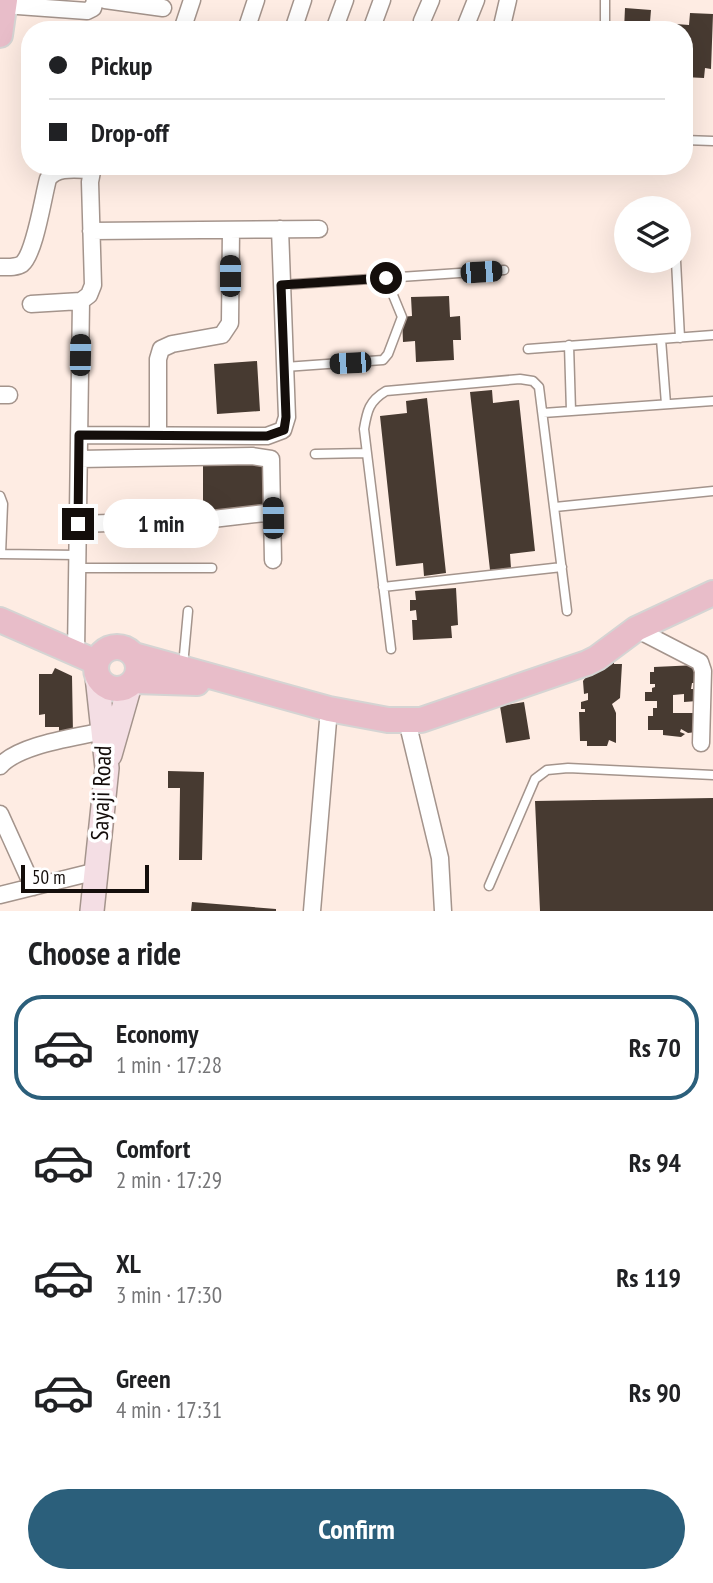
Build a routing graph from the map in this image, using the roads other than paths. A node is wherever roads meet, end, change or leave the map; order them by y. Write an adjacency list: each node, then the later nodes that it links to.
1 (95, 0): 12 (street)
2 (105, 0): 13 (street)
3 (192, 0): 14 (street)
4 (256, 0): 15 (street)
5 (303, 0): 16 (street)
6 (345, 0): 17 (street)
7 (382, 0): 18 (street)
8 (431, 0): 19 (street)
9 (475, 0): 20 (street)
10 (508, 0): 21 (street)
11 (606, 0): 22 (lane)
12 (5, 3): 23 (main road)
13 (163, 8)
14 (184, 21)
15 (249, 21)
16 (296, 21)
17 (337, 21)
18 (374, 21)
19 (422, 21)
20 (467, 21)
21 (502, 21)
22 (605, 21)
23 (0, 35)
24 (693, 140): 25 (lane)
25 (713, 141)
26 (51, 175): 32 (street)
27 (92, 175): 30 (street)
28 (279, 229): 29 (street); 31 (street); 36 (street)
29 (319, 229)
30 (91, 230): 31 (street); 37 (street)
31 (231, 230): 50 (street)
32 (0, 267)
33 (504, 270): 35 (lane)
34 (677, 273): 40 (lane)
35 (386, 278): 36 (lane); 44 (lane)
36 (281, 285): 44 (street)
37 (81, 301): 38 (street); 49 (street)
38 (31, 304)
39 (713, 335): 40 (lane)
40 (680, 338): 41 (lane)
41 (661, 339): 42 (lane); 46 (lane)
42 (569, 345): 43 (lane); 47 (lane)
43 (528, 349)
44 (285, 367): 50 (street)
45 (713, 401): 46 (lane)
46 (666, 404): 47 (lane)
47 (571, 411): 48 (lane)
48 (543, 413): 51 (lane); 56 (lane)
49 (79, 435): 50 (street); 53 (street)
50 (158, 435)
51 (367, 453): 52 (lane); 64 (lane)
52 (316, 454)
53 (79, 459): 57 (street); 58 (street)
54 (713, 491): 56 (lane)
55 (0, 496): 59 (lane)
56 (555, 507): 62 (lane)
57 (273, 518): 58 (street); 60 (street)
58 (78, 524): 61 (street)
59 (1, 554): 61 (lane)
60 (273, 560)
61 (78, 562): 63 (lane); 72 (street)
62 (562, 567): 64 (lane); 67 (lane)
63 (212, 568)
64 (383, 587): 70 (lane)
65 (713, 593): 69 (main road)
66 (188, 611): 73 (lane)
67 (567, 611)
68 (0, 620): 72 (main road)
69 (636, 629): 77 (main road); 79 (street)
70 (391, 649)
71 (134, 655): 72 (main road); 73 (main road); 74 (main road)
72 (90, 664): 74 (main road); 78 (main road, Sayaji Road)
73 (183, 669): 75 (main road)
74 (132, 683): 75 (main road); 81 (main road)
75 (236, 684): 76 (main road)
76 (329, 709): 77 (main road); 89 (street)
77 (407, 721): 90 (street)
78 (103, 731): 80 (street); 81 (main road, Sayaji Road)
79 (701, 743)
80 (1, 763)
81 (107, 768): 84 (main road, Sayaji Road)
82 (713, 775): 85 (lane)
83 (0, 814): 86 (street)
84 (97, 871): 86 (street); 88 (main road, Sayaji Road)
85 (489, 886)
86 (33, 887): 87 (street)
87 (0, 895)
88 (92, 911)
89 (312, 911)
90 (443, 911)

